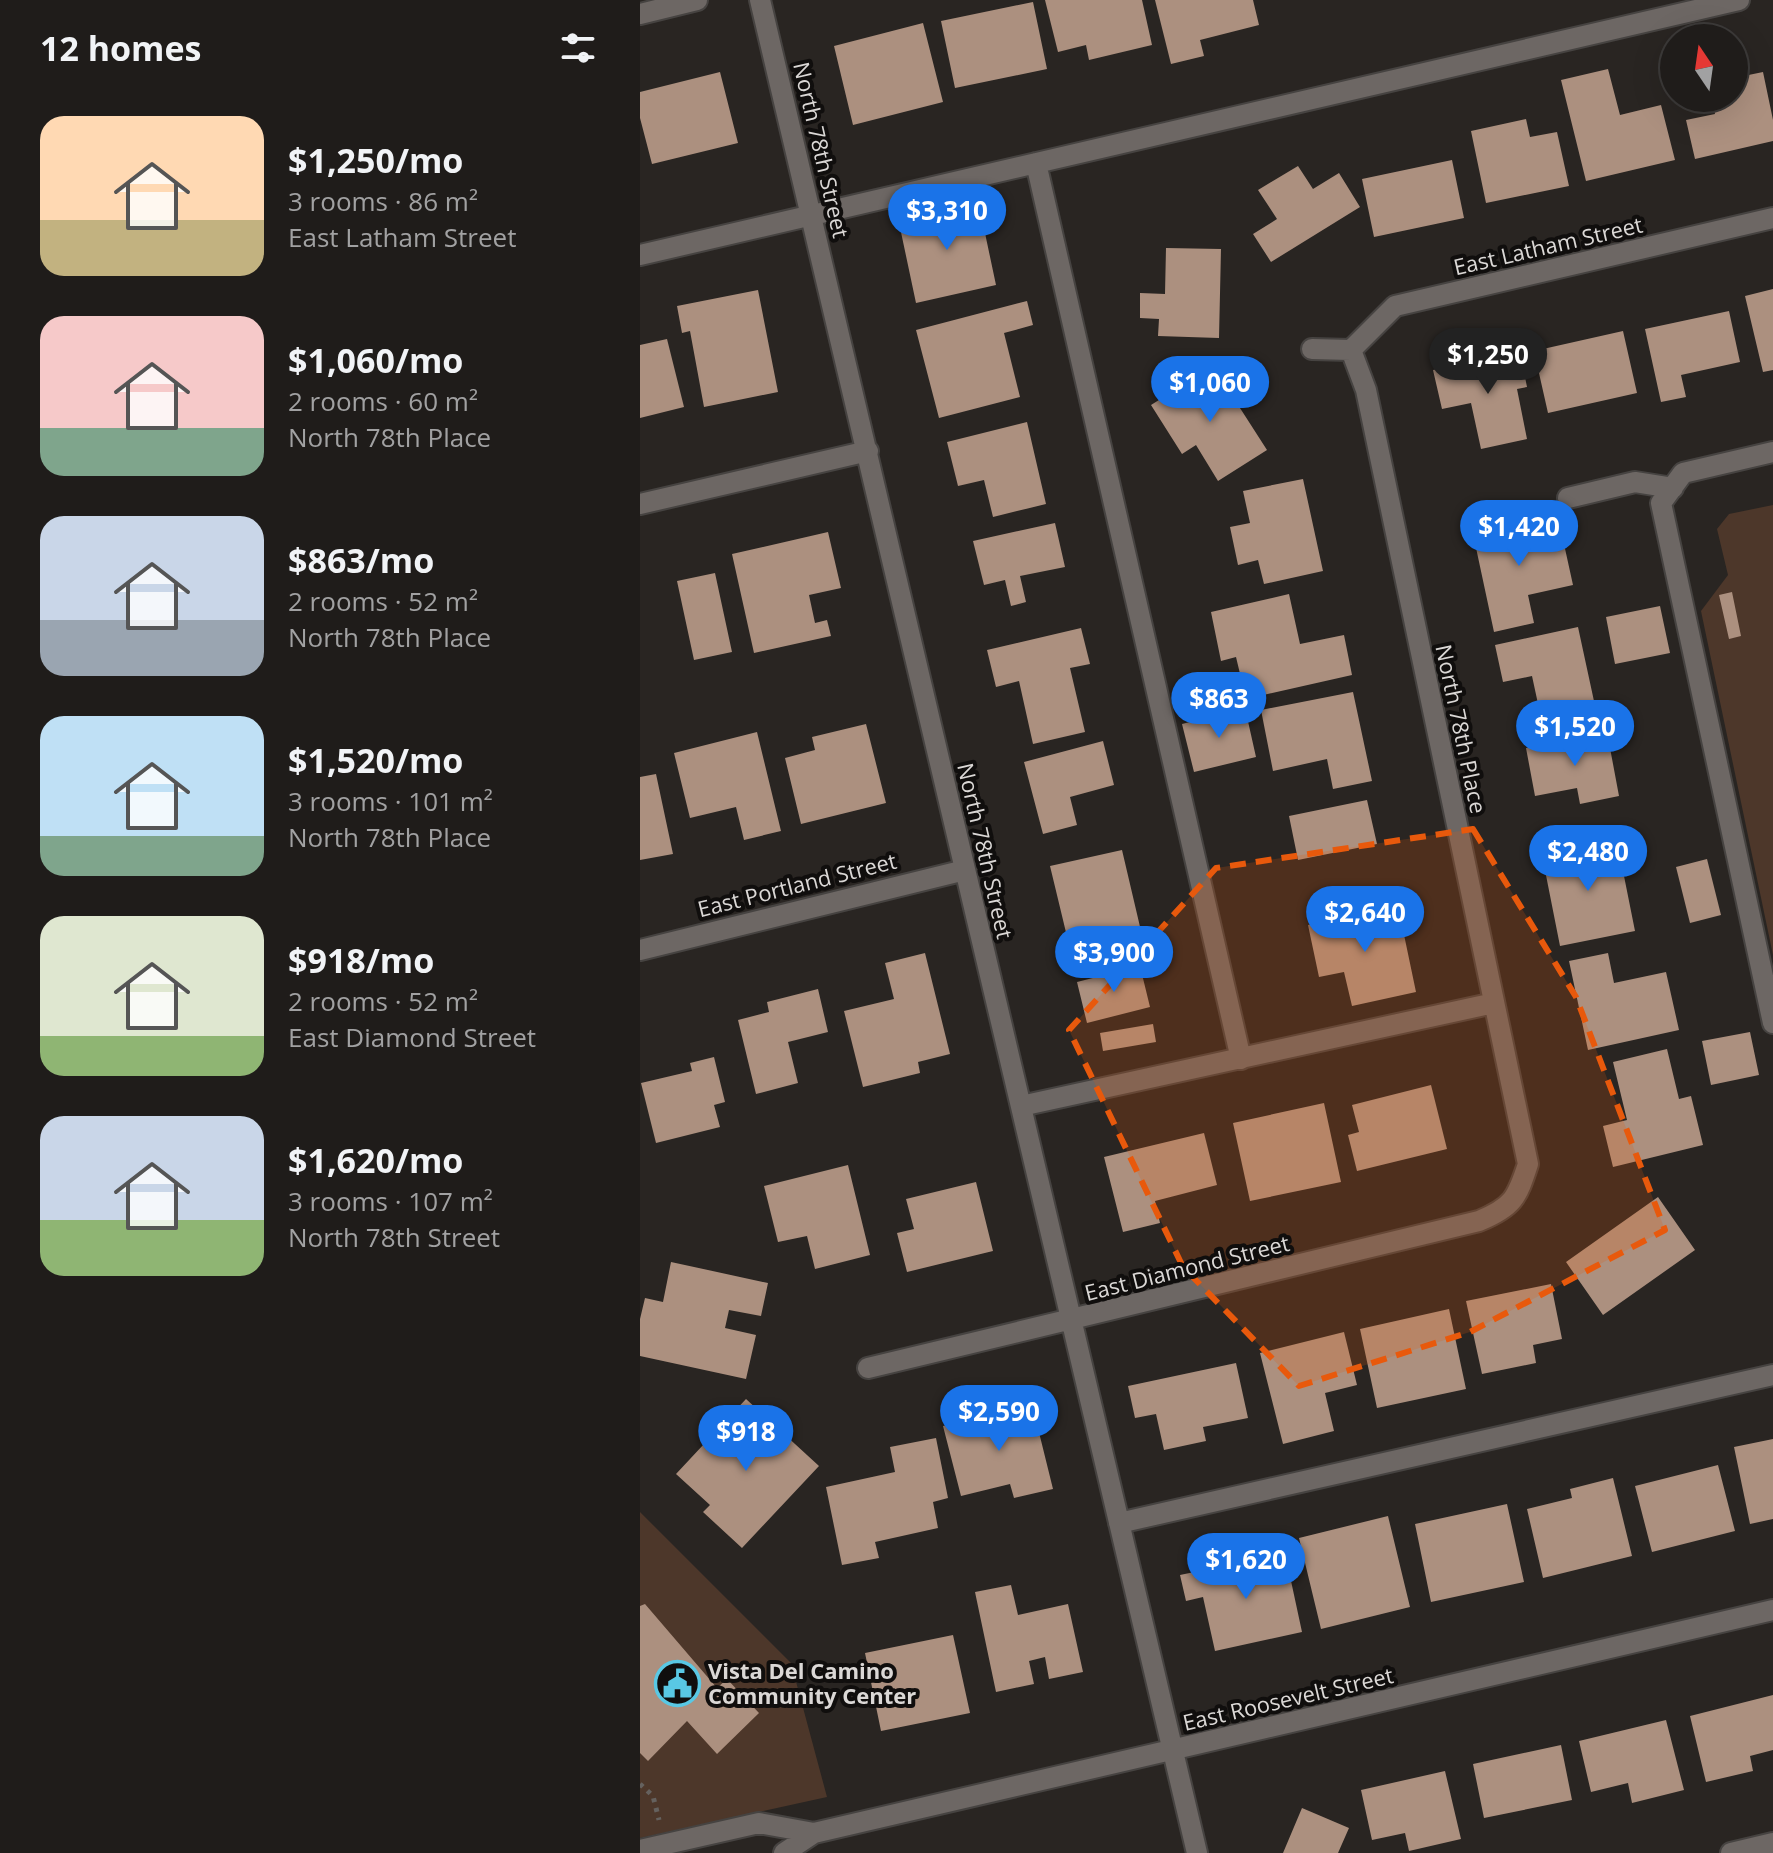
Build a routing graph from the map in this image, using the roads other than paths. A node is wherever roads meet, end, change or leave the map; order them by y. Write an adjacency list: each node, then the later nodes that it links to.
1 (697, 0): 4 (street)
2 (760, 0): 6 (street, North 78th Street)
3 (1739, 0): 5 (street)
4 (640, 14)
5 (1036, 163): 6 (street); 20 (street)
6 (811, 215): 8 (street); 11 (street, North 78th Street)
7 (1773, 218): 10 (street, East Latham Street)
8 (640, 255)
9 (1312, 349): 10 (street)
10 (1351, 350): 18 (street, North 78th Place)
11 (868, 451): 15 (street); 16 (street, North 78th Street)
12 (1773, 452): 13 (street)
13 (1673, 488): 14 (street); 19 (street)
14 (1568, 498)
15 (640, 504)
16 (965, 870): 17 (street, East Portland Street); 21 (street, North 78th Street)
17 (640, 950)
18 (1494, 1003): 20 (street); 22 (street, North 78th Place)
19 (1773, 1023)
20 (1241, 1059): 21 (street)
21 (1021, 1106): 23 (street, North 78th Street)
22 (1513, 1203): 23 (street, East Diamond Street)
23 (1071, 1321): 24 (street, East Diamond Street); 26 (street, North 78th Street)
24 (868, 1368)
25 (1773, 1375): 26 (street)
26 (1119, 1523): 28 (street, North 78th Street)
27 (1773, 1610): 28 (street, East Roosevelt Street)
28 (1172, 1751): 29 (street, East Roosevelt Street); 33 (street, North 78th Street)
29 (814, 1833): 31 (street, East Roosevelt Street); 32 (street, East Roosevelt Street)
30 (1773, 1843): 34 (street)
31 (640, 1850)
32 (784, 1853)
33 (1197, 1853)
34 (1731, 1853)

